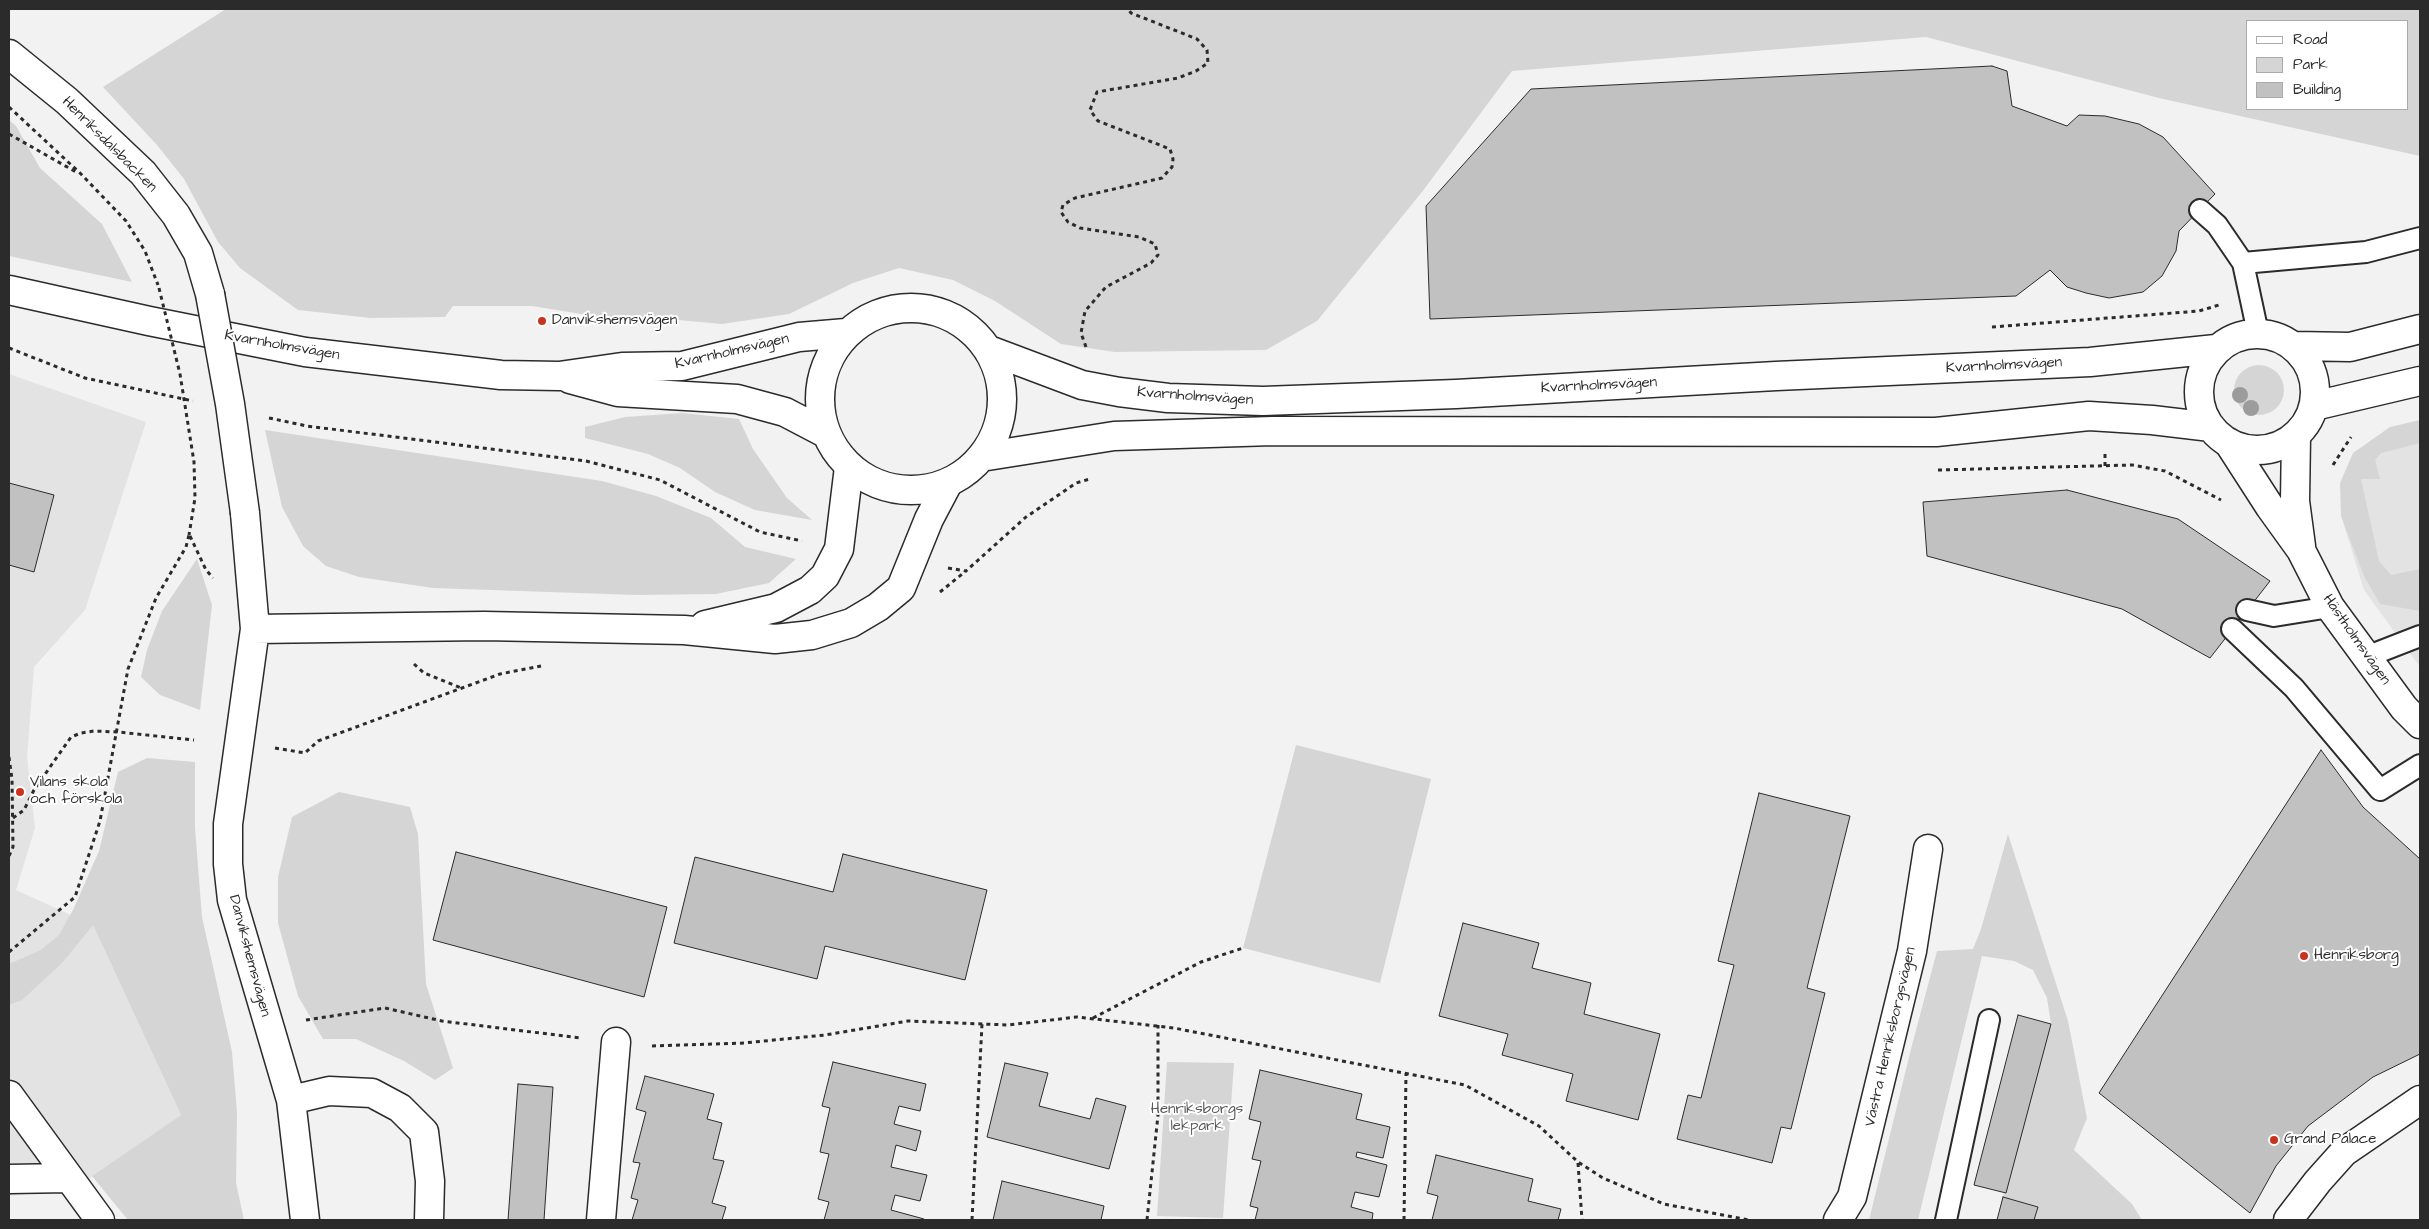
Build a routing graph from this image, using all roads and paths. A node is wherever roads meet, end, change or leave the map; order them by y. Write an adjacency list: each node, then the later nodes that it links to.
1 (1128, 9): 17 (path)
2 (9, 54): 30 (street, Henriksdalsbacken, bridge)
3 (9, 107): 5 (path)
4 (9, 134): 5 (path)
5 (81, 174): 45 (path, bridge)
6 (2200, 210): 8 (lane)
7 (2420, 238): 8 (lane)
8 (2243, 263): 12 (lane)
9 (9, 290): 18 (street, Kvarnholmsvägen)
10 (2420, 329): 13 (street)
11 (846, 333): 16 (street, Kvarnholmsvägen); 18 (street, Kvarnholmsvägen); 23 (street, Kvarnholmsvägen)
12 (2258, 333): 13 (street); 15 (street)
13 (2295, 346): 21 (street)
14 (9, 348): 20 (path)
15 (2216, 349): 16 (street, Kvarnholmsvägen); 24 (street)
16 (989, 350): 26 (street, Kvarnholmsvägen)
17 (1088, 354)
18 (559, 376): 23 (street, Kvarnholmsvägen)
19 (2420, 381): 21 (street)
20 (201, 403)
21 (2314, 406): 25 (street)
22 (268, 417): 31 (path)
23 (827, 434): 27 (street, Kvarnholmsvägen)
24 (2220, 436): 25 (street); 26 (street, Kvarnholmsvägen); 32 (street, Hästholmsvägen)
25 (2296, 436): 32 (street, Hästholmsvägen)
26 (981, 457): 28 (street, Kvarnholmsvägen)
27 (849, 467): 28 (street, Kvarnholmsvägen); 31 (street)
28 (948, 483): 33 (street)
29 (1076, 483): 34 (path)
30 (245, 513): 38 (street, Danvikshemsvägen)
31 (839, 549): 40 (street)
32 (2301, 550): 36 (street, Hästholmsvägen)
33 (912, 563): 34 (path); 40 (street)
34 (966, 571): 35 (path)
35 (938, 594)
36 (2330, 607): 37 (lane); 42 (street, Hästholmsvägen)
37 (2247, 610)
38 (255, 629): 40 (street); 63 (street, Danvikshemsvägen)
39 (2232, 629): 49 (lane)
40 (684, 630)
41 (2420, 636): 42 (lane)
42 (2366, 657): 44 (street, Hästholmsvägen)
43 (545, 666): 47 (path)
44 (2420, 724)
45 (118, 732): 46 (path); 50 (path); 54 (path)
46 (194, 740)
47 (270, 747)
48 (9, 757): 50 (path)
49 (2420, 765)
50 (13, 818): 52 (path)
51 (1928, 849): 77 (street, Västra Henriksborgsvägen)
52 (9, 856)
53 (1243, 948): 55 (path)
54 (9, 952)
55 (1093, 1018): 58 (path); 59 (path)
56 (1989, 1020): 78 (lane)
57 (297, 1022): 60 (path)
58 (982, 1024): 60 (path); 72 (path)
59 (1158, 1025): 61 (path); 73 (path)
60 (616, 1042): 71 (street)
61 (1406, 1073): 65 (path); 74 (path)
62 (9, 1095): 66 (street)
63 (291, 1100): 69 (street, Danvikshemsvägen); 70 (street)
64 (2420, 1100): 79 (street)
65 (1578, 1162): 75 (path); 76 (path)
66 (69, 1178): 67 (street); 68 (street)
67 (9, 1179)
68 (100, 1220)
69 (305, 1220)
70 (429, 1220)
71 (601, 1220)
72 (972, 1220)
73 (1148, 1220)
74 (1404, 1220)
75 (1582, 1220)
76 (1749, 1220)
77 (1838, 1220)
78 (1946, 1220)
79 (2288, 1220)

